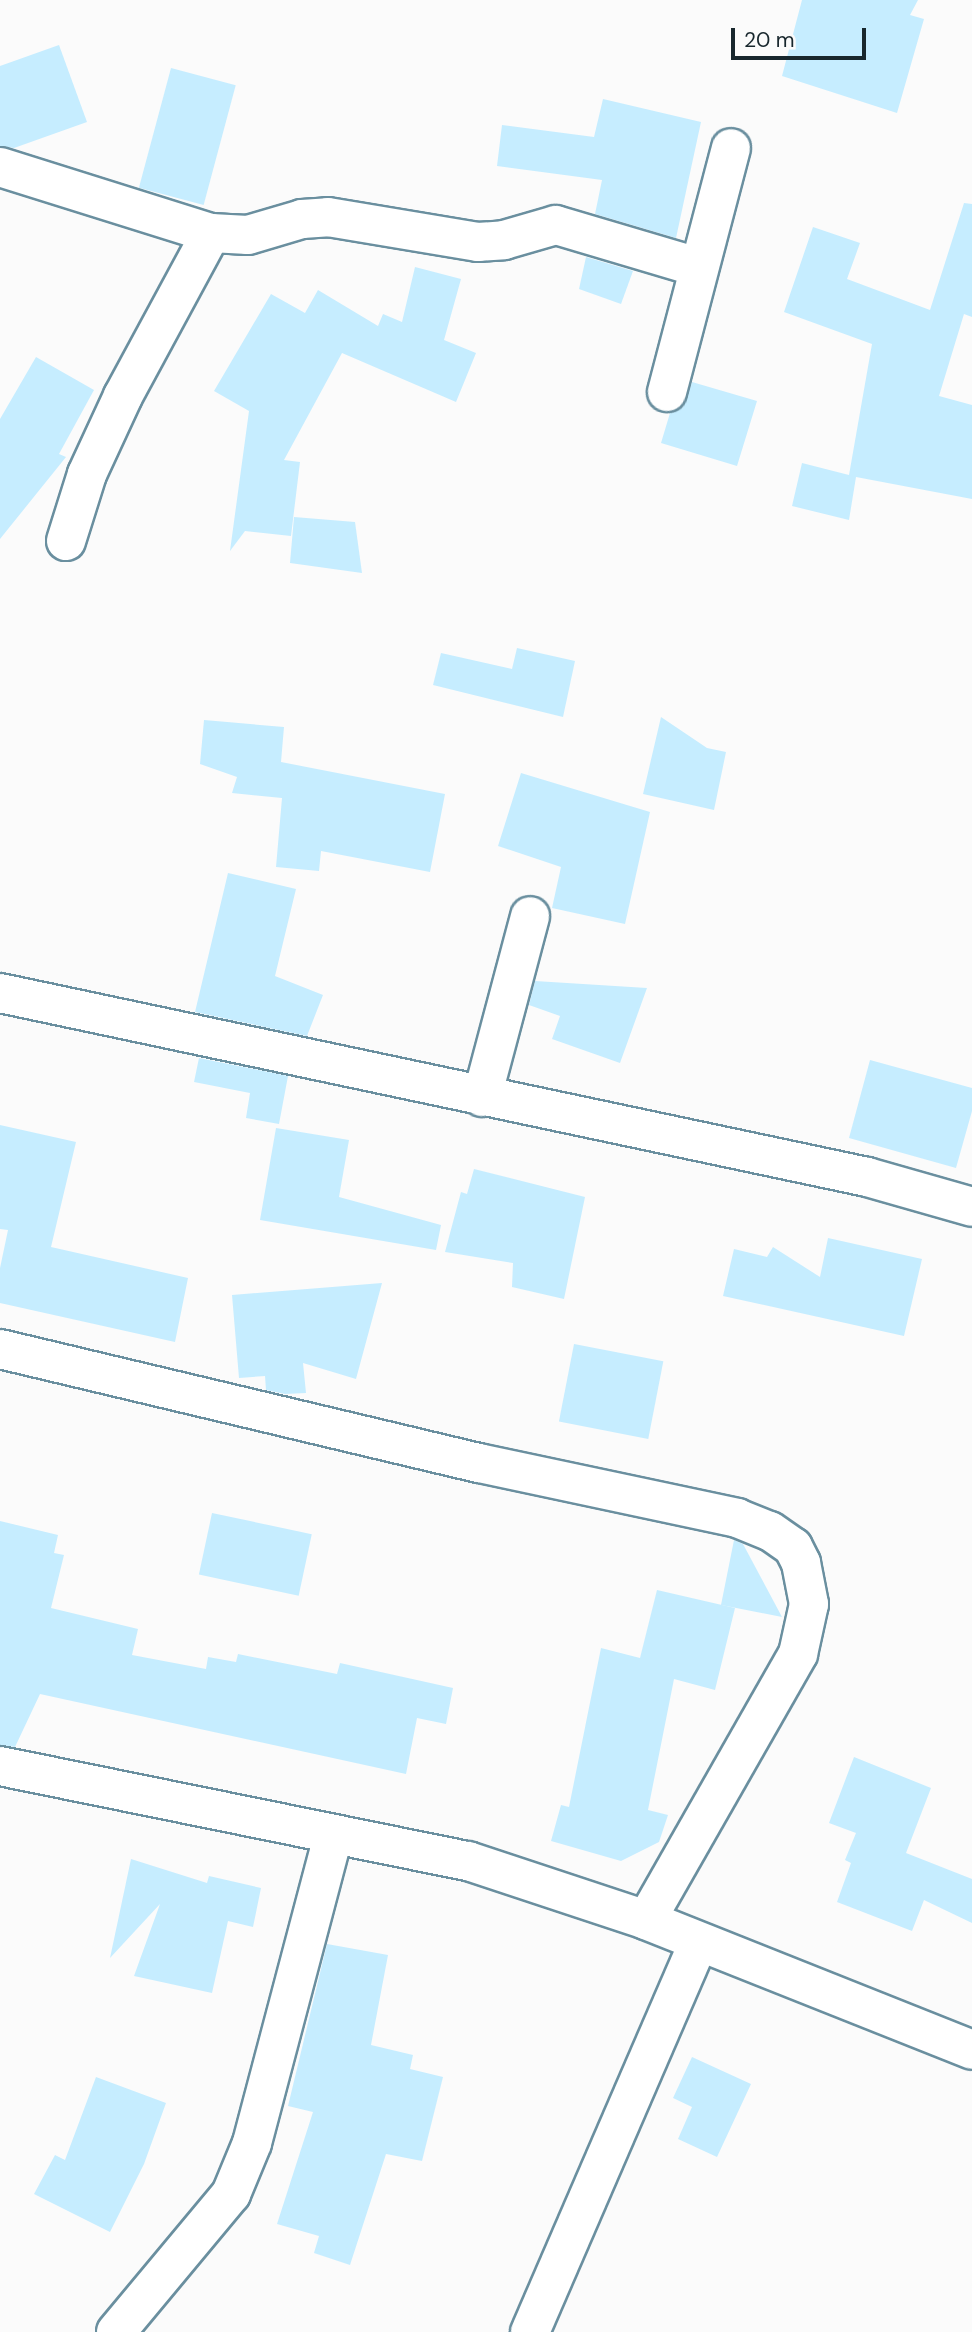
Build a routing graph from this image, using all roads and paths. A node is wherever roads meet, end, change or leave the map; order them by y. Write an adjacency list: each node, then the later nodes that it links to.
1 (731, 148): 4 (street)
2 (0, 167): 3 (street)
3 (211, 233): 4 (street); 6 (street)
4 (698, 267): 5 (street)
5 (667, 392)
6 (66, 541)
7 (530, 916): 9 (street)
8 (0, 993): 9 (street)
9 (482, 1097): 10 (street)
10 (972, 1207)
11 (0, 1349): 14 (street)
12 (0, 1766): 13 (street)
13 (333, 1836): 14 (street); 17 (street)
14 (646, 1920): 15 (street)
15 (698, 1942): 16 (street); 18 (street)
16 (972, 2050)
17 (116, 2332)
18 (530, 2332)

